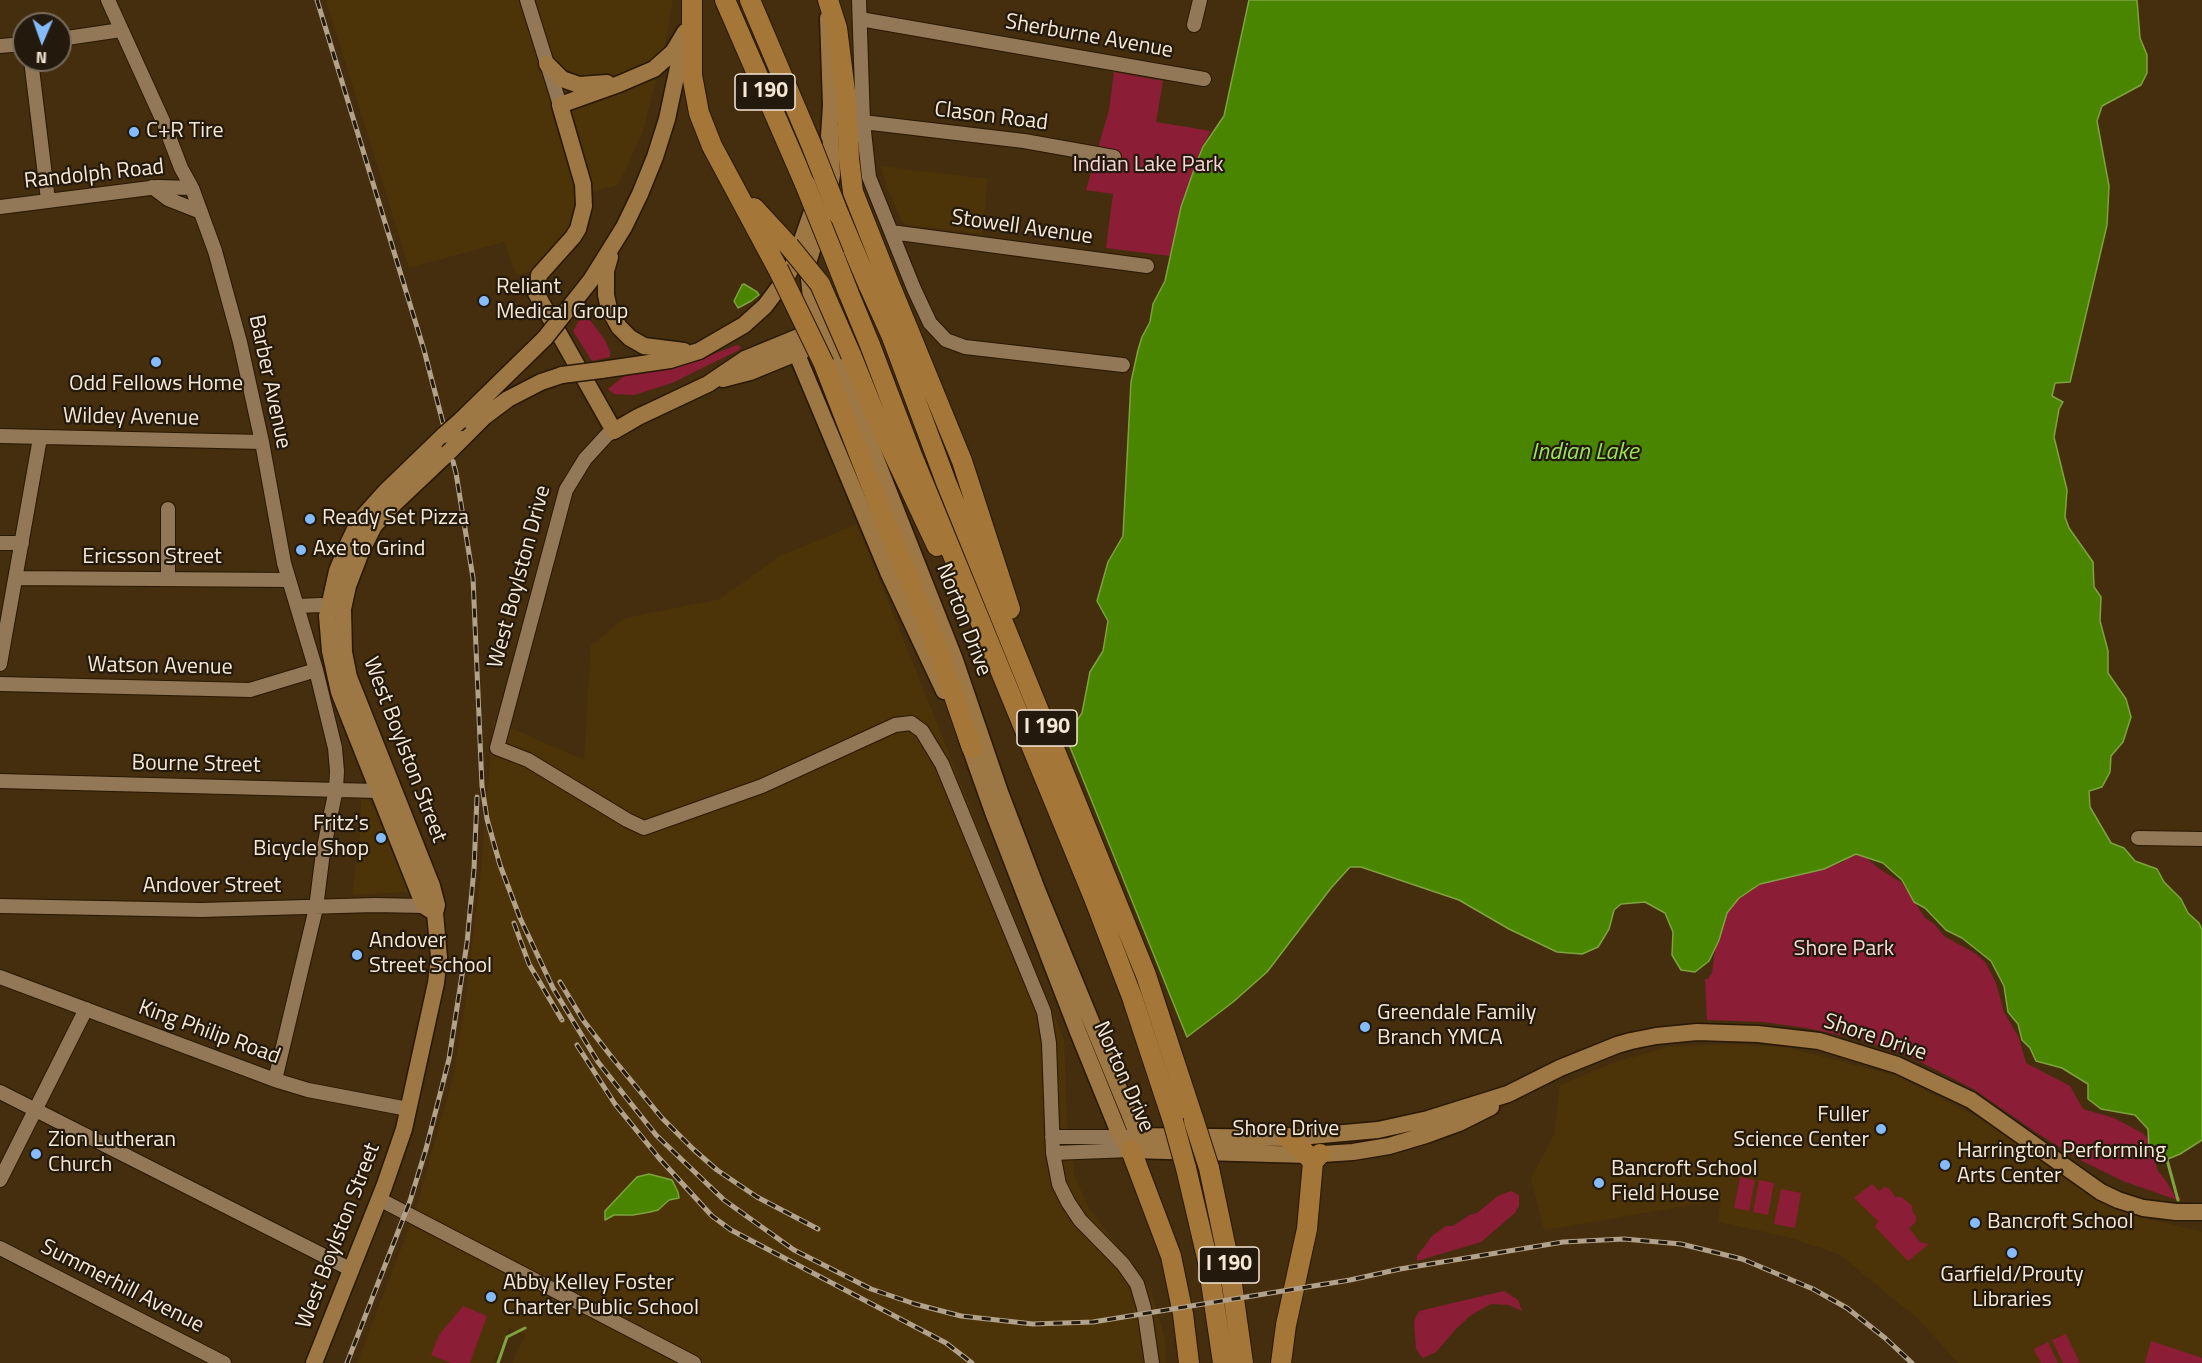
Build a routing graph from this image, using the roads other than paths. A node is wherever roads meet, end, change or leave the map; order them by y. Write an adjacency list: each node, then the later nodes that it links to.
1 (108, 0): 11 (street, Barber Avenue)
2 (527, 0): 14 (street)
3 (691, 0): 12 (main road); 21 (highway)
4 (725, 0): 53 (highway, I 190, bridge)
5 (750, 0): 31 (highway, I 190, bridge)
6 (828, 0): 20 (main road, West Boylston Street); 31 (highway)
7 (860, 0): 9 (street)
8 (1200, 0): 10 (street)
9 (860, 19): 16 (street, Sherburne Avenue); 19 (street)
10 (1194, 25)
11 (121, 30): 13 (street); 24 (street, Barber Avenue)
12 (686, 32): 17 (main road); 29 (main road)
13 (72, 37)
14 (547, 64): 17 (main road); 18 (street)
15 (32, 72): 25 (street)
16 (1204, 79)
17 (622, 83): 18 (main road)
18 (560, 105): 38 (main road)
19 (863, 122): 22 (street, Clason Road); 28 (street)
20 (831, 126): 34 (main road, Norton Drive); 36 (main road, West Boylston Street)
21 (712, 146): 53 (highway, bridge); 54 (highway, bridge)
22 (1114, 157)
23 (152, 187): 24 (street, Randolph Road); 25 (street, Randolph Road); 27 (street)
24 (192, 188): 27 (street, Barber Avenue)
25 (48, 200): 26 (street, Randolph Road)
26 (0, 207)
27 (201, 212): 41 (street, Barber Avenue)
28 (891, 232): 30 (street, Stowell Avenue); 32 (street)
29 (615, 242): 36 (main road); 49 (main road, West Boylston Street, bridge)
30 (1147, 266)
31 (878, 282): 86 (highway, I 190, bridge)
32 (914, 289): 33 (street); 34 (street, West Boylston Drive)
33 (920, 303): 34 (street, West Boylston Drive); 37 (street)
34 (826, 334): 35 (main road, West Boylston Drive); 72 (main road, Norton Drive)
35 (793, 346): 38 (main road, West Boylston Drive); 54 (main road, Norton Drive)
36 (699, 351): 49 (main road, West Boylston Street, bridge)
37 (1123, 365)
38 (614, 431): 70 (street, West Boylston Drive)
39 (0, 436): 40 (street, Wildey Avenue)
40 (40, 438): 41 (street, Wildey Avenue); 44 (street)
41 (262, 442): 47 (street, Barber Avenue)
42 (168, 509): 46 (street)
43 (0, 543): 44 (street)
44 (22, 543): 45 (street)
45 (16, 578): 46 (street, Ericsson Street); 50 (street)
46 (168, 579): 47 (street, Ericsson Street)
47 (289, 580): 48 (street, Barber Avenue)
48 (297, 606): 49 (street); 51 (street, Barber Avenue)
49 (335, 608): 56 (main road, West Boylston Street)
50 (1, 656)
51 (316, 670): 52 (street, Watson Avenue); 57 (street, Barber Avenue)
52 (0, 684)
53 (1014, 703): 85 (highway, I 190, bridge)
54 (972, 748): 72 (main road, Norton Drive)
55 (0, 781): 57 (street, Bourne Street)
56 (384, 788): 57 (street, Bourne Street); 62 (main road, West Boylston Street)
57 (336, 789): 61 (street, Barber Avenue)
58 (2138, 838): 59 (street)
59 (2202, 839)
60 (0, 906): 61 (street, Andover Street)
61 (316, 908): 62 (street, Andover Street); 65 (street, Barber Avenue)
62 (429, 910): 69 (main road, West Boylston Street)
63 (0, 977): 64 (street, King Philip Road)
64 (86, 1009): 65 (street, King Philip Road); 68 (street)
65 (275, 1080): 69 (street, King Philip Road)
66 (0, 1092): 68 (street)
67 (1508, 1094): 71 (main road, Shore Drive); 74 (main road, Shore Drive); 77 (main road, Shore Drive)
68 (37, 1109): 75 (street); 79 (street)
69 (408, 1109): 76 (main road, West Boylston Street)
70 (1052, 1137): 72 (street, Shore Drive); 73 (street)
71 (1288, 1138): 72 (main road, Shore Drive); 74 (highway)
72 (1130, 1142): 73 (street, Shore Drive); 74 (main road, Shore Drive); 84 (highway)
73 (1053, 1153): 83 (street)
74 (1314, 1157): 87 (highway)
75 (0, 1180)
76 (379, 1199): 79 (main road, West Boylston Street); 82 (street)
77 (2202, 1212)
78 (0, 1248): 80 (street, Summerhill Avenue)
79 (352, 1270): 81 (main road, West Boylston Street)
80 (224, 1363)
81 (314, 1363)
82 (694, 1363)
83 (1152, 1363)
84 (1189, 1363)
85 (1223, 1363)
86 (1243, 1363)
87 (1281, 1363)

